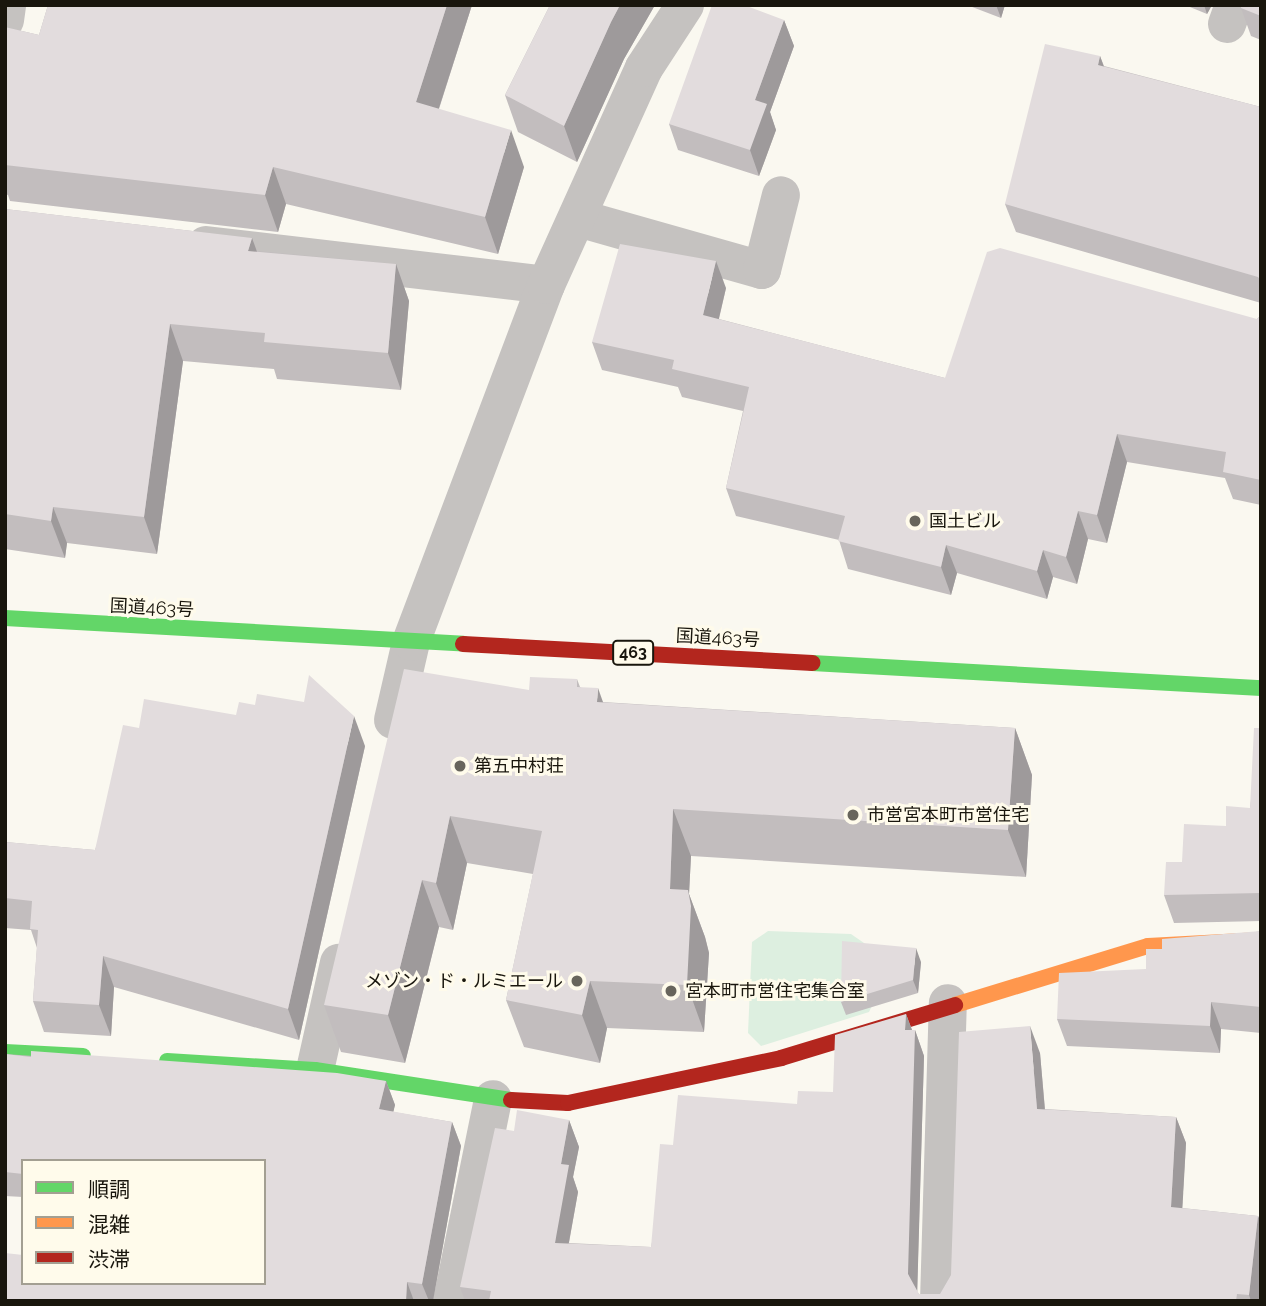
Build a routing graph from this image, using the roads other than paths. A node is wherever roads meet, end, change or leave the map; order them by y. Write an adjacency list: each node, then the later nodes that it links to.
1 (8, 5): 3 (street)
2 (685, 5): 5 (street)
3 (5, 20)
4 (781, 195): 5 (street)
5 (578, 218): 7 (street)
6 (168, 241): 7 (street)
7 (546, 285): 9 (street)
8 (5, 618): 9 (main road, 国道463号 / 463)
9 (411, 642): 10 (main road, 国道463号 / 463); 11 (street)
10 (1261, 688)
11 (384, 762)
12 (348, 923): 18 (street)
13 (1261, 940): 14 (main road)
14 (948, 1003): 19 (main road); 21 (street)
15 (5, 1052): 16 (main road)
16 (99, 1057)
17 (153, 1060): 18 (main road)
18 (315, 1070): 19 (main road)
19 (493, 1099): 20 (street)
20 (452, 1301)
21 (939, 1301)

